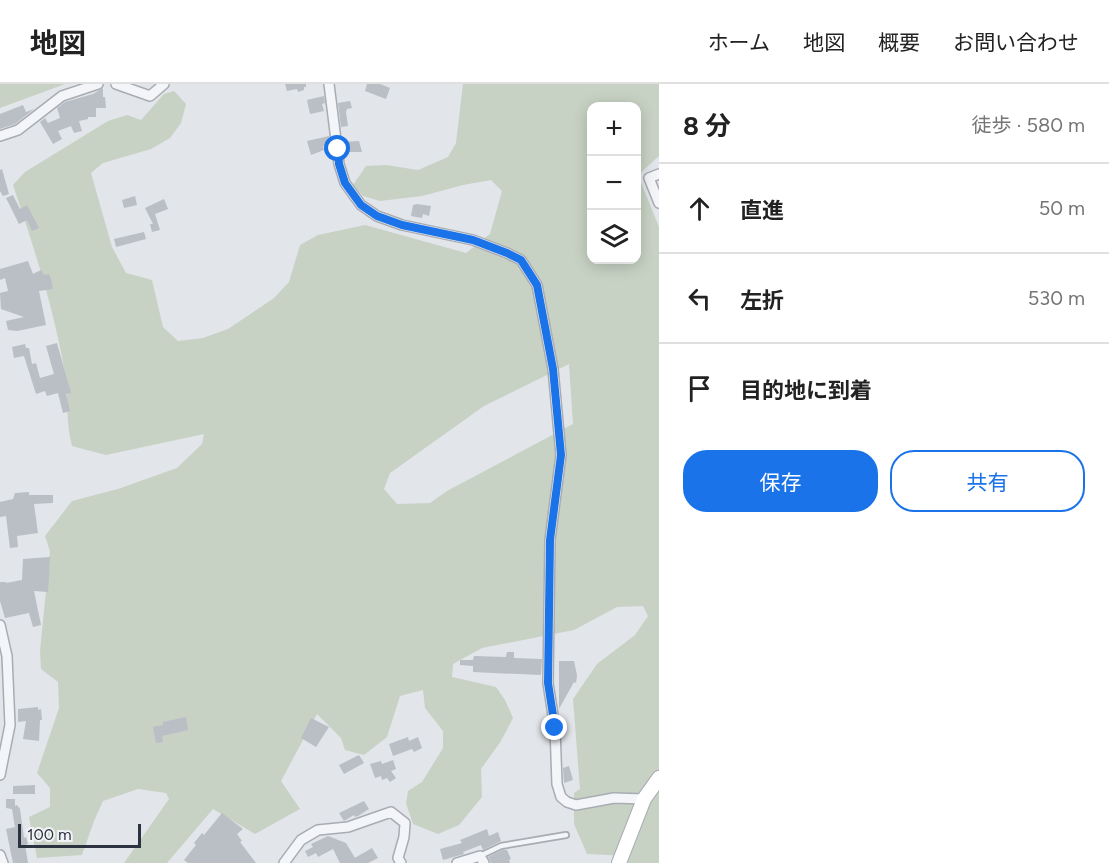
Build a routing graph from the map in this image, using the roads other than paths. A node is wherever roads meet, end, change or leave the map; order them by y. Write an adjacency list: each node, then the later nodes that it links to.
1 (98, 84): 5 (street)
2 (116, 84): 3 (street)
3 (164, 84)
4 (329, 84): 11 (street)
5 (0, 136)
6 (659, 174): 7 (street)
7 (659, 202)
8 (0, 625): 9 (street)
9 (0, 775)
10 (659, 778): 11 (street)
11 (644, 799): 19 (street)
12 (566, 836): 14 (lane)
13 (0, 855): 15 (street)
14 (482, 860): 18 (street)
15 (3, 863)
16 (284, 863): 17 (street)
17 (401, 863)
18 (457, 863)
19 (619, 863)

